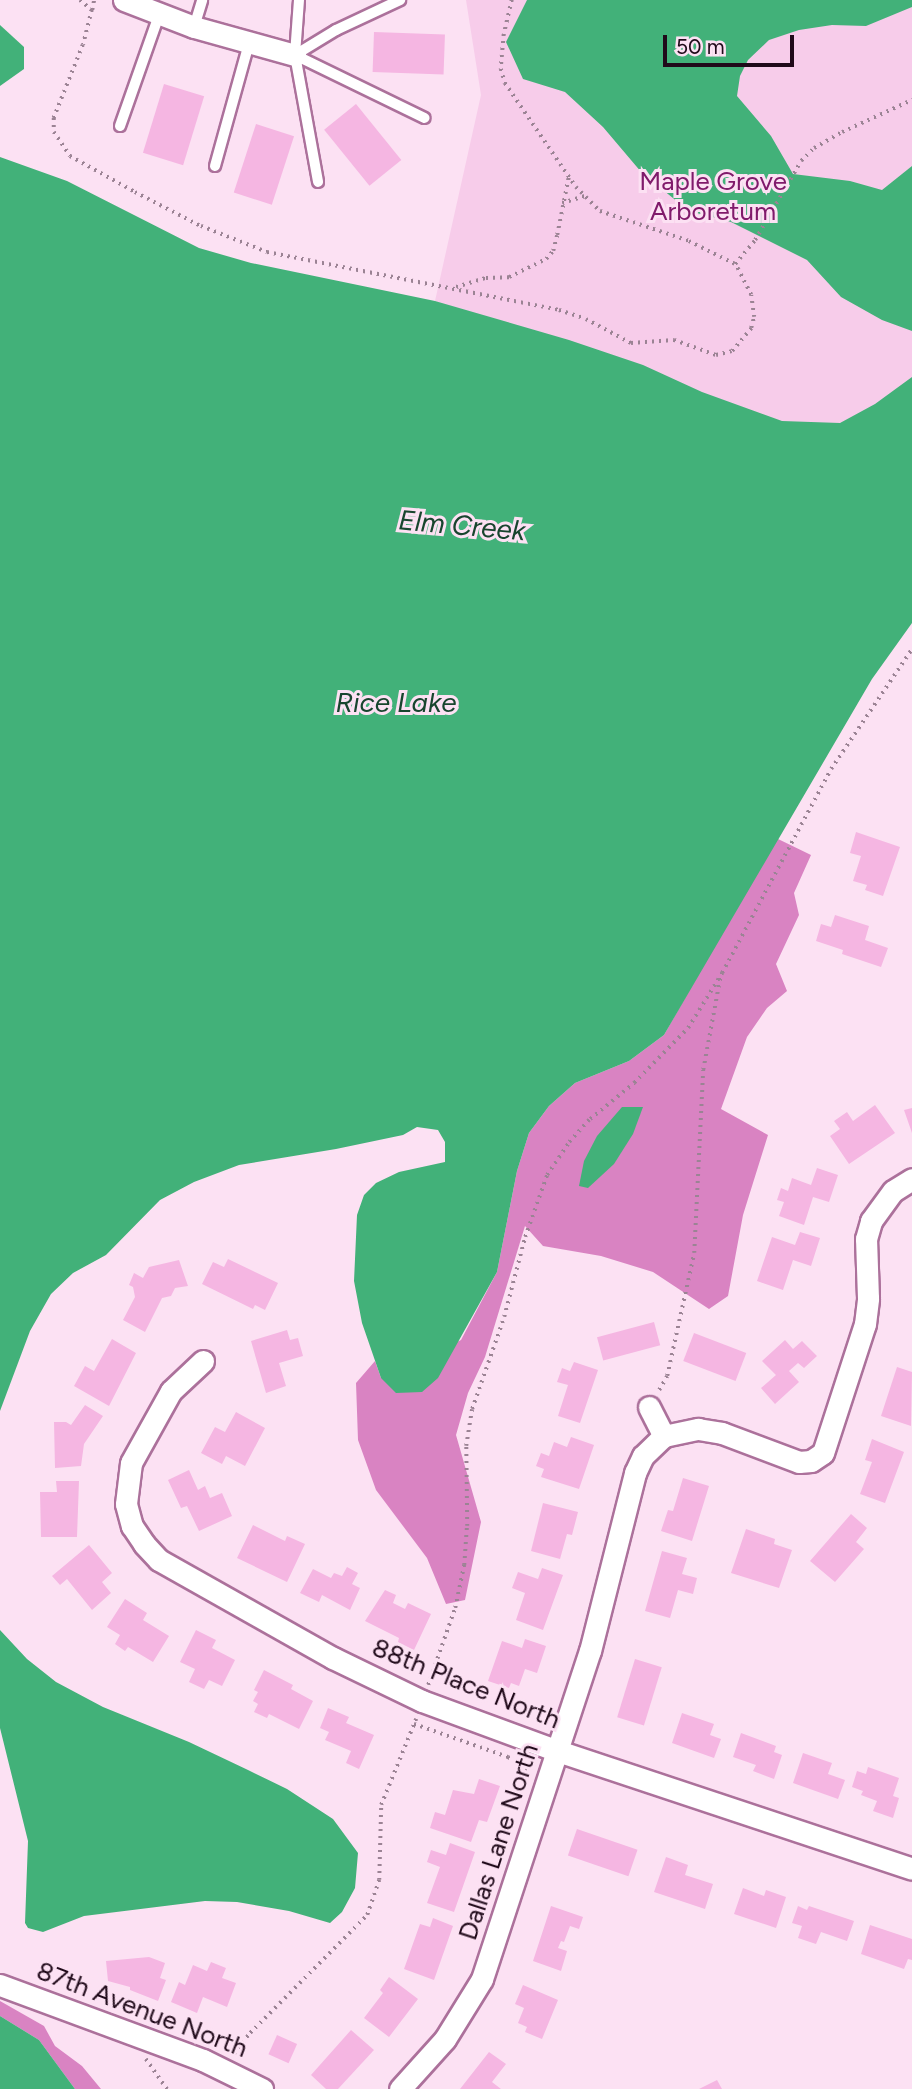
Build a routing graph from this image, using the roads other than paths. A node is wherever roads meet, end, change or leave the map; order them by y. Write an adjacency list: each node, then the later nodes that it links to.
1 (124, 0): 5 (street)
2 (202, 0): 6 (lane)
3 (299, 0): 8 (lane)
4 (400, 0): 8 (lane)
5 (159, 15): 6 (street); 10 (lane)
6 (194, 27): 7 (street)
7 (248, 43): 8 (street); 11 (lane)
8 (295, 55): 9 (lane); 12 (lane)
9 (425, 118)
10 (120, 126)
11 (215, 166)
12 (318, 182)
13 (912, 1179): 16 (street)
14 (203, 1361): 17 (street, 88th Place North)
15 (649, 1408): 16 (street)
16 (664, 1436): 17 (street, Dallas Lane North)
17 (558, 1751): 18 (street, 88th Place North); 21 (street, Dallas Lane North)
18 (912, 1868)
19 (0, 1985): 20 (street, 87th Avenue North)
20 (262, 2089)
21 (400, 2089)

